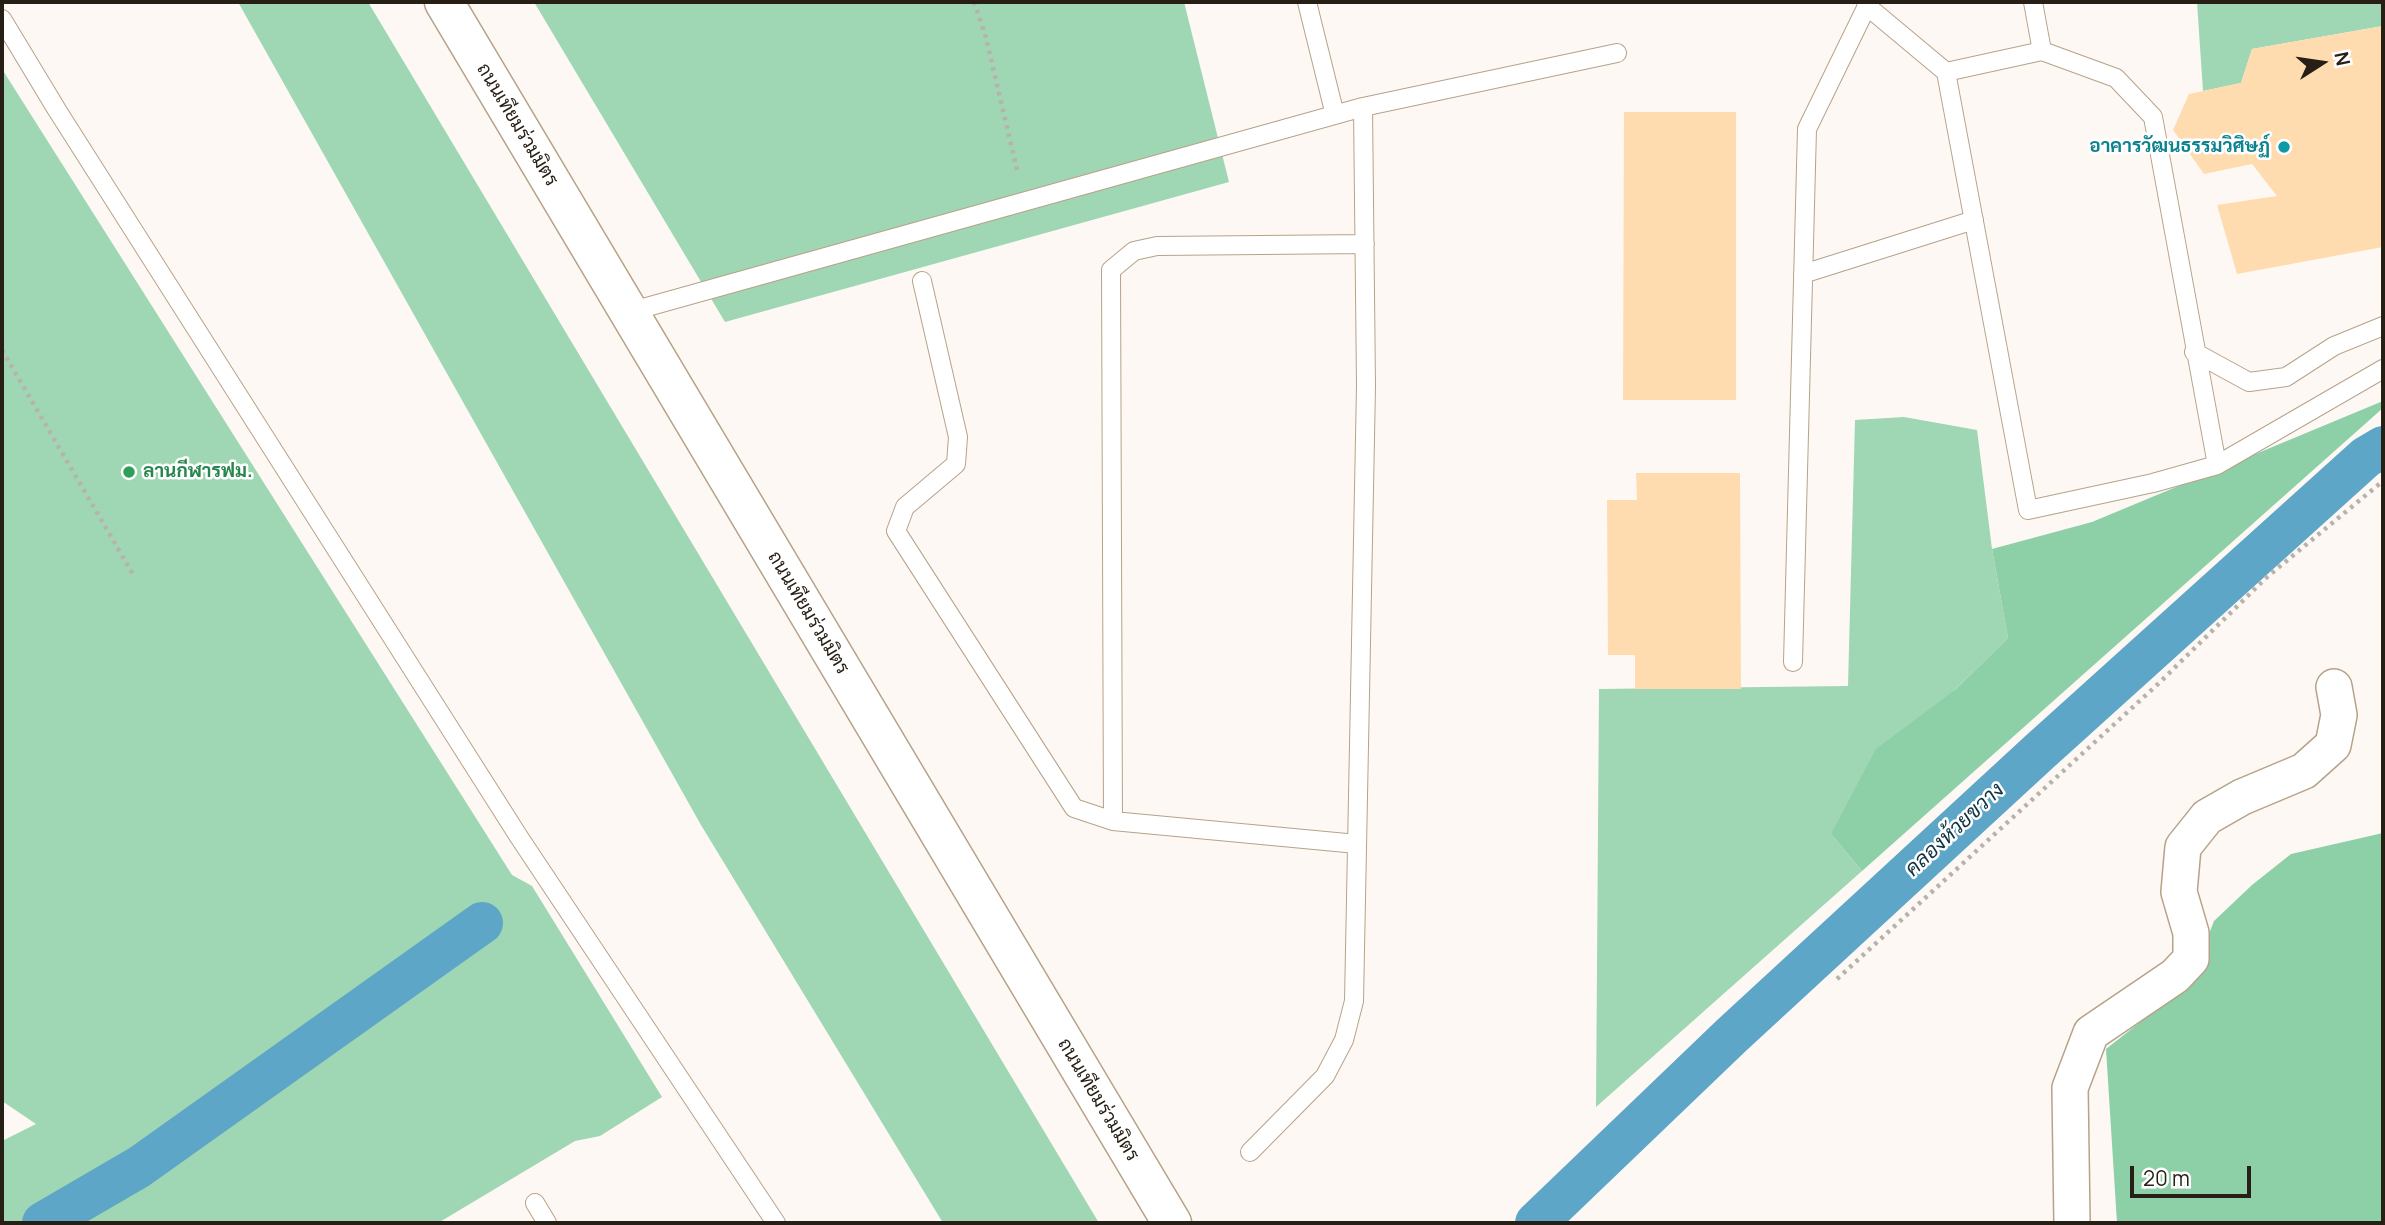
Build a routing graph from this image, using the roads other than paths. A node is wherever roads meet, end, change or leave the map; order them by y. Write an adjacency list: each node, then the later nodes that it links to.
1 (444, 2): 15 (street, ถนนเทียมร่วมมิตร)
2 (1307, 2): 10 (lane)
3 (2032, 2): 6 (lane)
4 (1866, 4): 8 (lane); 13 (lane)
5 (2, 19): 27 (lane)
6 (2042, 51): 8 (lane); 17 (lane)
7 (1617, 53): 9 (lane)
8 (1946, 72): 11 (lane)
9 (1363, 107): 10 (lane); 12 (lane)
10 (1335, 115): 15 (lane)
11 (1974, 220): 13 (lane); 19 (lane)
12 (1365, 244): 22 (lane); 23 (lane)
13 (1803, 274): 20 (lane)
14 (922, 281): 22 (lane)
15 (629, 312): 28 (street, ถนนเทียมร่วมมิตร)
16 (2383, 326): 17 (lane)
17 (2194, 352): 19 (lane)
18 (2383, 369): 19 (lane)
19 (2217, 465)
20 (1793, 662)
21 (2334, 687): 29 (street)
22 (1113, 821): 23 (lane)
23 (1357, 844): 24 (lane)
24 (1250, 1152)
25 (535, 1203): 26 (lane)
26 (547, 1223)
27 (776, 1223)
28 (1172, 1223)
29 (2072, 1223)

